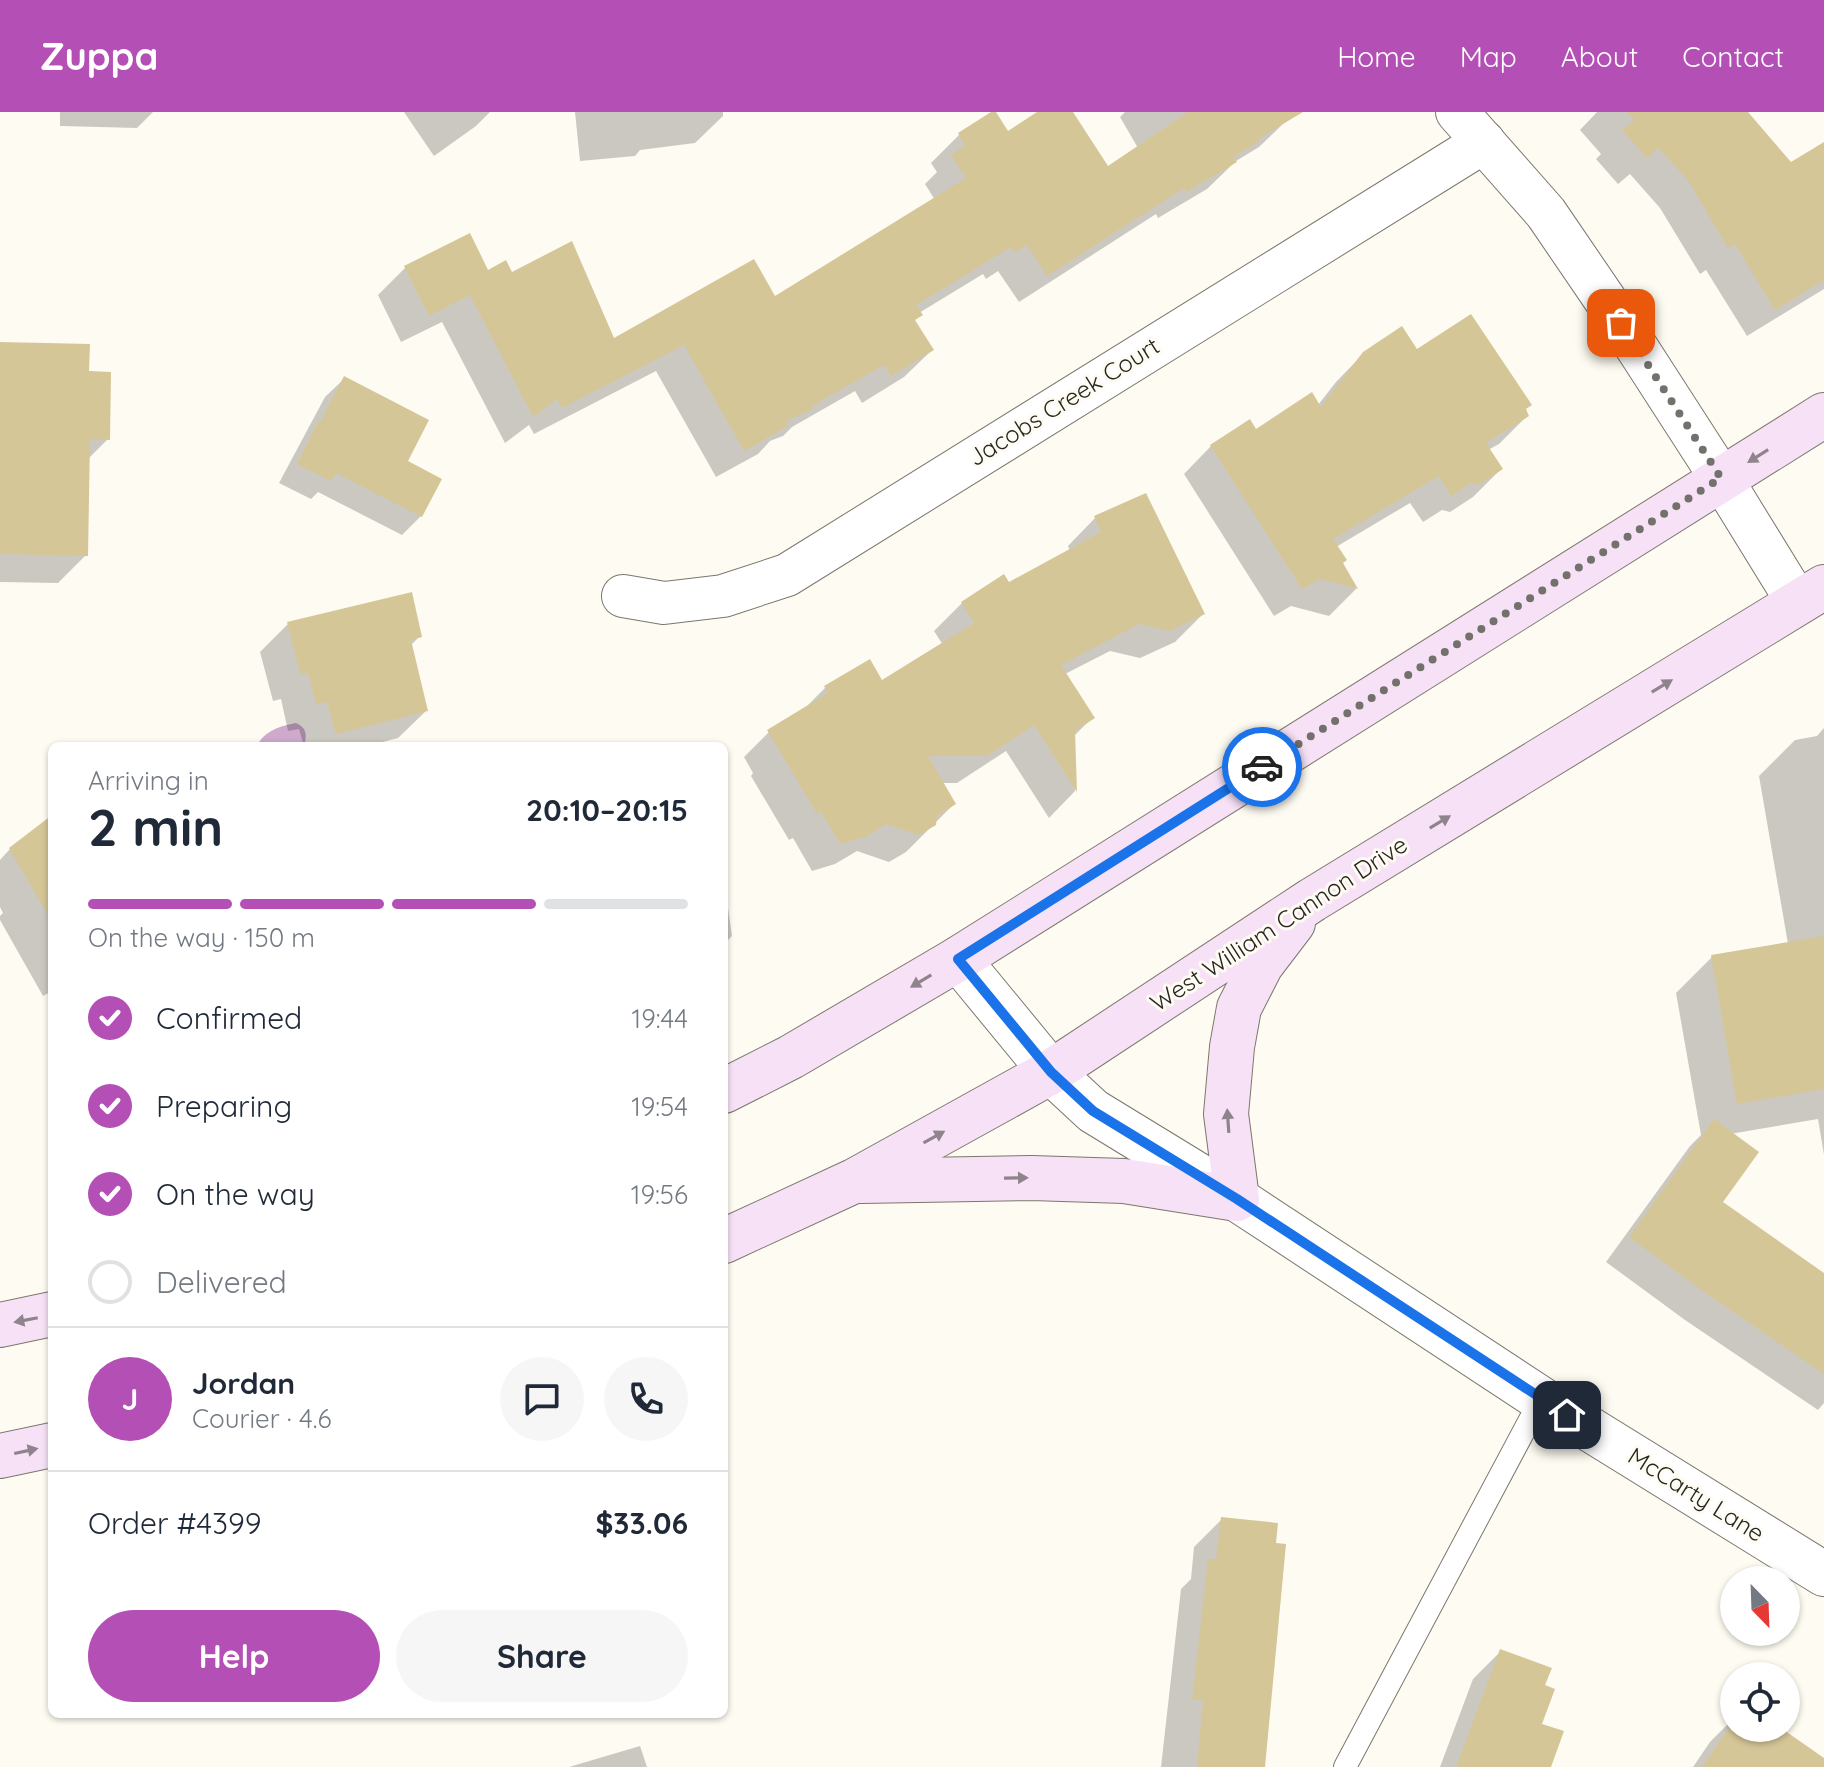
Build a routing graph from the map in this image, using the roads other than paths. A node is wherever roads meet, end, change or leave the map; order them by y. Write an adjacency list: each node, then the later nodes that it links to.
1 (1471, 127): 3 (street); 5 (street, Jacobs Creek Court)
2 (1824, 415): 3 (main road, one-way to 3)
3 (1721, 478): 4 (street); 7 (main road)
4 (1811, 595): 6 (main road, West William Cannon Drive, one-way to 4)
5 (623, 596)
6 (1312, 900): 8 (main road, West William Cannon Drive); 11 (main road, one-way to 6)
7 (958, 959): 8 (street, McCarty Lane); 9 (main road, one-way to 9)
8 (1051, 1072): 10 (main road, West William Cannon Drive, one-way to 8); 11 (street, McCarty Lane)
9 (728, 1089)
10 (854, 1181): 11 (main road, one-way to 11); 12 (main road, West William Cannon Drive)
11 (1237, 1199): 15 (street, McCarty Lane)
12 (728, 1239)
13 (48, 1315): 14 (main road, one-way to 14)
14 (0, 1325)
15 (1541, 1399): 18 (street, McCarty Lane); 19 (lane)
16 (48, 1446): 17 (main road, one-way to 16)
17 (0, 1456)
18 (1824, 1574)
19 (1345, 1767)

